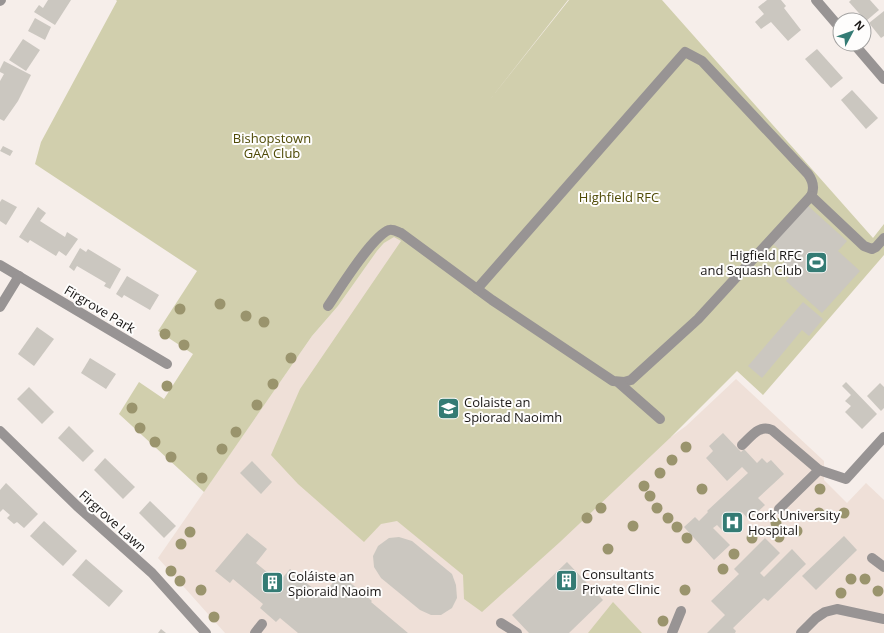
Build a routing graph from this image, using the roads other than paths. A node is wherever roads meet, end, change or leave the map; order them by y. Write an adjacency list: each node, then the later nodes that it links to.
1 (816, 0): 2 (street)
2 (832, 19)
3 (861, 52): 4 (street)
4 (884, 79)
5 (811, 196): 6 (street); 9 (street); 13 (street)
6 (884, 238)
7 (0, 265): 8 (street, Firgrove Park)
8 (19, 276): 11 (street); 12 (street, Firgrove Park)
9 (477, 288): 10 (street); 13 (street)
10 (328, 306)
11 (0, 307)
12 (167, 364)
13 (619, 382): 14 (street)
14 (660, 419)
15 (0, 430): 26 (street, Firgrove Lawn)
16 (884, 436): 18 (street)
17 (742, 445): 18 (street)
18 (819, 470): 19 (street)
19 (779, 509)
20 (872, 558): 21 (street)
21 (884, 568)
22 (681, 611): 29 (street)
23 (884, 619): 30 (street)
24 (501, 623): 28 (street)
25 (262, 624): 27 (street)
26 (206, 633)
27 (255, 633)
28 (517, 633)
29 (672, 633)
30 (801, 633)

